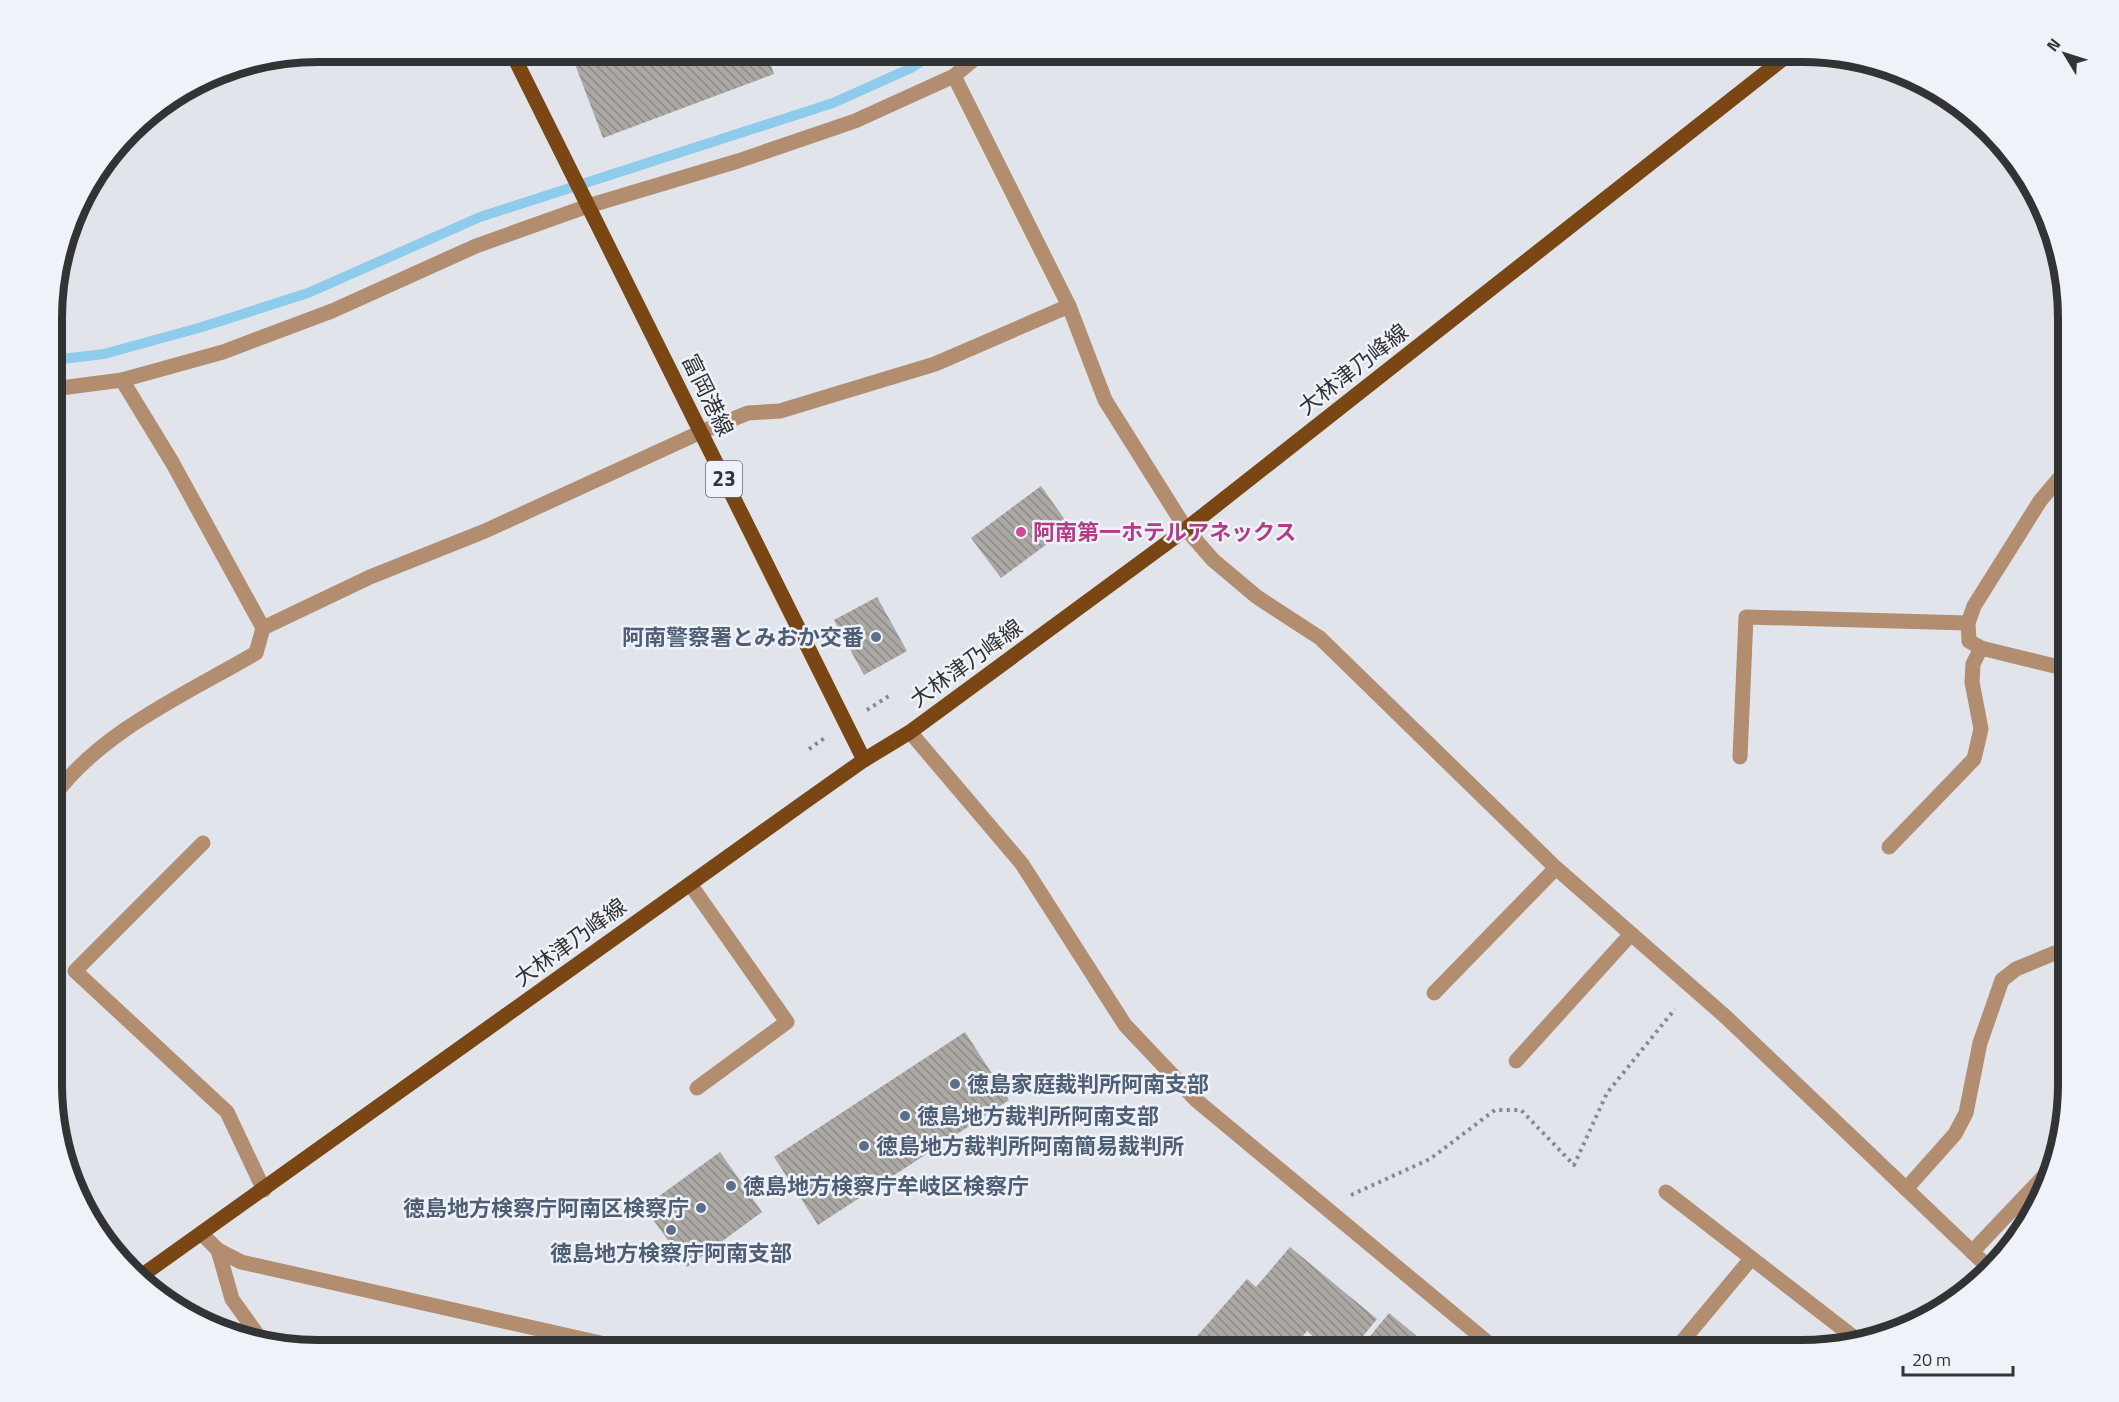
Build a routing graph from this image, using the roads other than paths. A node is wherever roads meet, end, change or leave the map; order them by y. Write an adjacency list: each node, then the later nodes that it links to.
1 (515, 62): 5 (main road, 富岡港線 / 23)
2 (971, 62): 4 (street)
3 (1779, 62): 11 (main road, 大林津乃峰線)
4 (954, 76): 5 (street); 6 (street)
5 (587, 202): 7 (street); 9 (main road, 富岡港線 / 23)
6 (1069, 306): 9 (street); 11 (street)
7 (122, 380): 8 (street); 13 (street)
8 (62, 388)
9 (701, 432): 13 (street); 18 (main road, 富岡港線 / 23)
10 (2058, 480): 12 (street)
11 (1186, 529): 16 (main road, 大林津乃峰線); 22 (street)
12 (1968, 623): 14 (street); 17 (street)
13 (263, 628): 19 (street)
14 (1981, 648): 15 (street); 21 (street)
15 (2058, 667)
16 (910, 732): 18 (main road, 大林津乃峰線); 42 (street)
17 (1740, 757)
18 (864, 760): 23 (main road, 大林津乃峰線)
19 (62, 785)
20 (203, 843): 31 (street)
21 (1889, 847)
22 (1556, 868): 24 (street); 26 (street)
23 (690, 884): 28 (street); 31 (main road, 大林津乃峰線)
24 (1631, 934): 27 (street); 30 (street)
25 (2058, 952): 30 (street)
26 (1434, 993)
27 (1516, 1061)
28 (697, 1088)
29 (2038, 1182): 35 (street)
30 (1906, 1189): 35 (street)
31 (264, 1190): 33 (main road, 大林津乃峰線)
32 (1666, 1192): 36 (street)
33 (202, 1234): 34 (street); 38 (main road, 大林津乃峰線)
34 (218, 1250): 39 (street); 41 (street)
35 (1972, 1252): 37 (street)
36 (1750, 1260): 40 (street); 43 (street)
37 (1985, 1264)
38 (145, 1273)
39 (257, 1333)
40 (1852, 1336)
41 (587, 1340)
42 (1485, 1340)
43 (1683, 1340)

